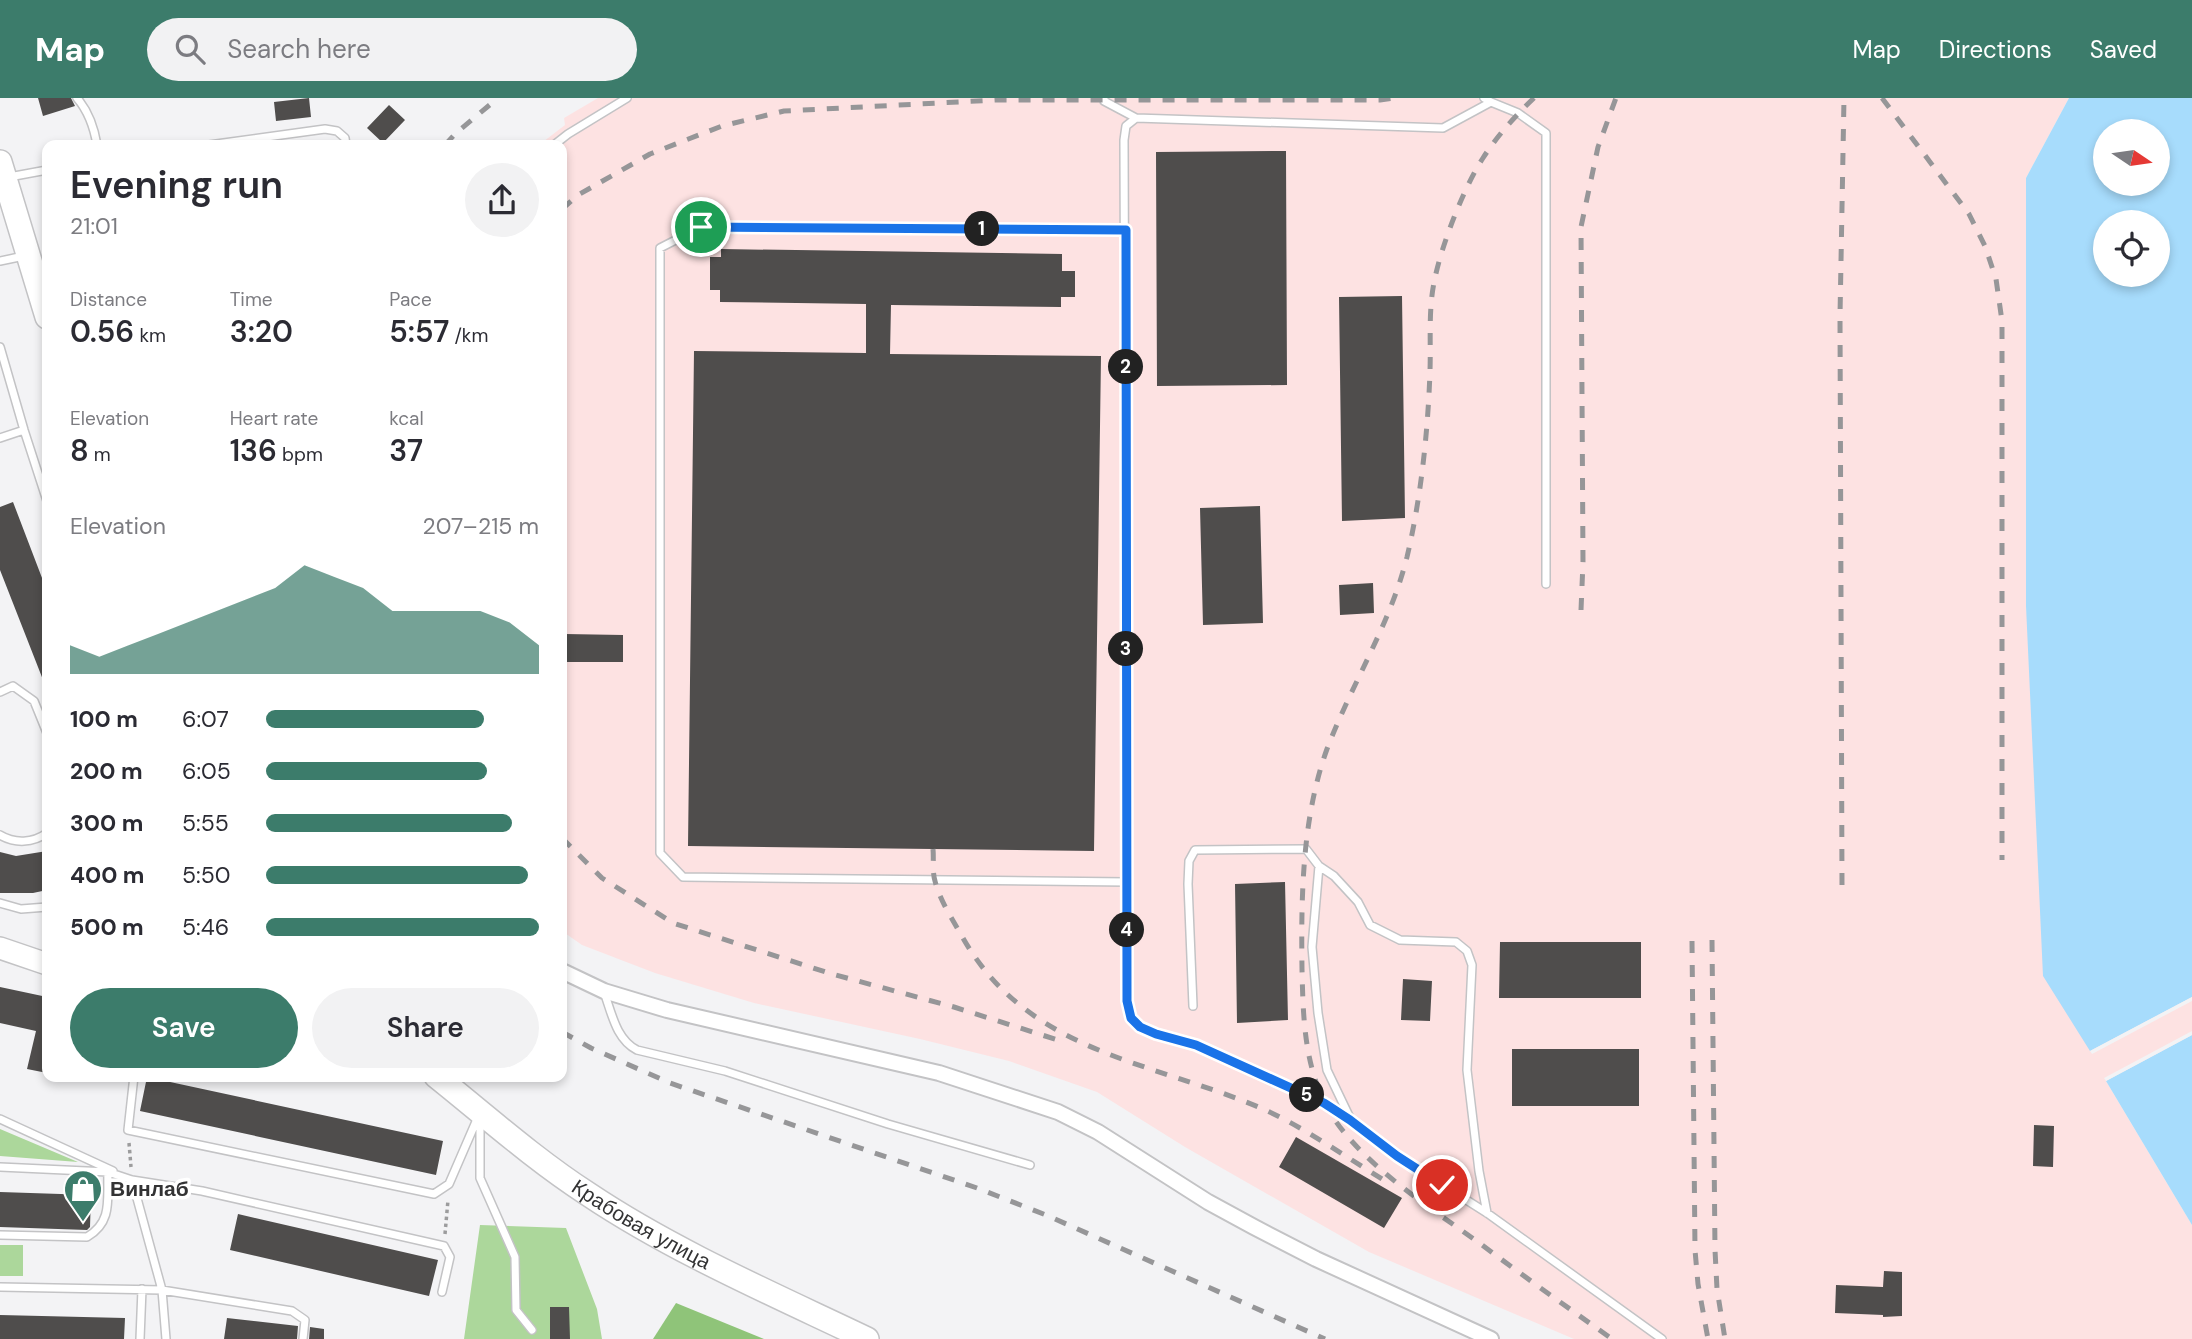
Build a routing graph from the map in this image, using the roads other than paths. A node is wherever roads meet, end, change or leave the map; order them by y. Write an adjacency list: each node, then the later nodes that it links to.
1 (77, 98): 6 (lane)
2 (627, 98): 9 (lane)
3 (1104, 98): 5 (lane)
4 (1487, 100): 5 (lane); 20 (lane)
5 (1136, 118): 12 (lane)
6 (96, 140)
7 (245, 140): 8 (lane)
8 (345, 140)
9 (562, 140)
10 (2, 169): 11 (lane); 13 (main road)
11 (42, 170)
12 (1126, 230): 26 (lane); 26 (lane)
13 (28, 255): 14 (lane); 15 (main road)
14 (0, 261)
15 (42, 301)
16 (0, 347): 17 (lane)
17 (24, 430): 18 (lane); 19 (lane)
18 (0, 439)
19 (42, 486)
20 (1546, 584)
21 (0, 692): 22 (lane)
22 (42, 721)
23 (0, 835): 24 (lane)
24 (42, 837)
25 (1319, 866): 33 (lane); 38 (lane); 43 (lane)
26 (1127, 882): 38 (lane)
27 (0, 903): 28 (lane)
28 (42, 907)
29 (0, 948): 30 (main road)
30 (42, 962)
31 (567, 974): 32 (street)
32 (604, 992): 39 (lane); 54 (street)
33 (1193, 1006)
34 (133, 1082): 36 (lane)
35 (443, 1082): 36 (main road, Крабовая улица)
36 (480, 1112): 49 (lane); 53 (main road, Крабовая улица)
37 (0, 1119): 42 (lane)
38 (1350, 1120): 43 (lane)
39 (1030, 1165)
40 (0, 1167): 41 (lane)
41 (108, 1172): 42 (lane); 44 (lane)
42 (132, 1180): 47 (lane); 48 (lane)
43 (1487, 1213): 55 (lane)
44 (0, 1235)
45 (0, 1287): 46 (lane)
46 (142, 1289): 47 (lane); 50 (lane)
47 (162, 1290): 51 (lane); 52 (lane)
48 (442, 1292)
49 (532, 1330)
50 (140, 1339)
51 (166, 1339)
52 (303, 1339)
53 (867, 1339)
54 (1491, 1339)
55 (1662, 1339)

